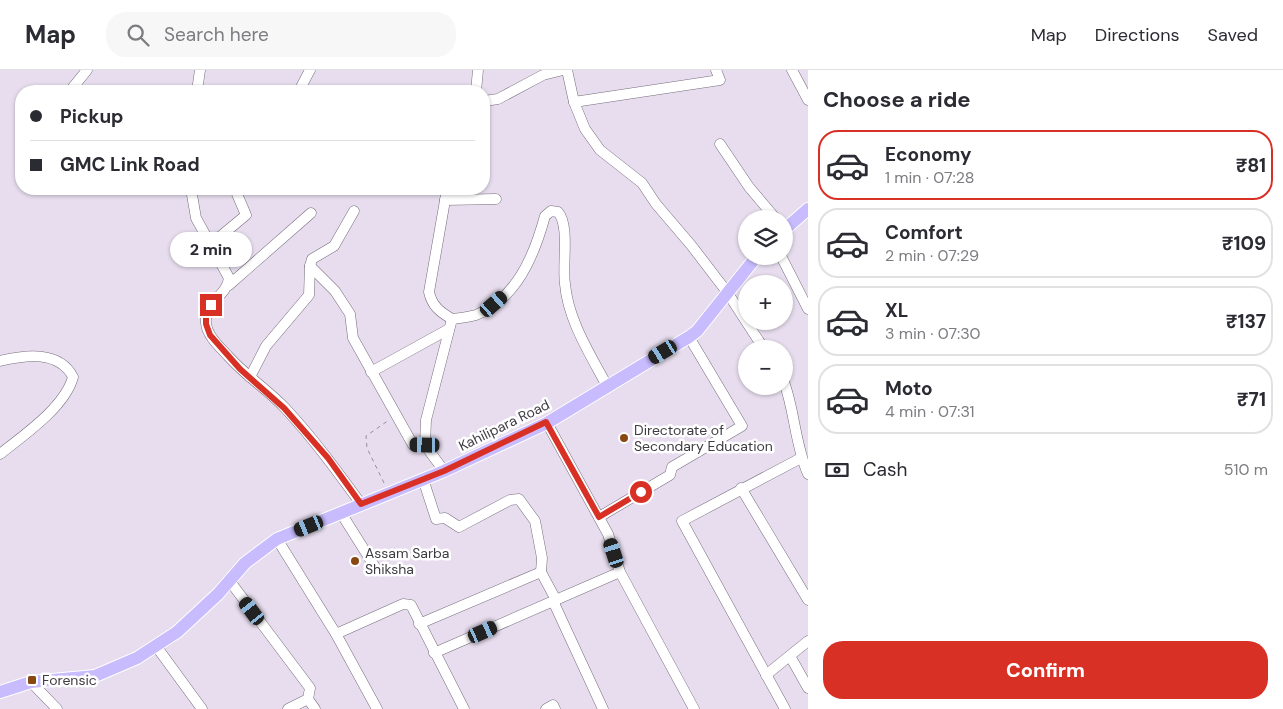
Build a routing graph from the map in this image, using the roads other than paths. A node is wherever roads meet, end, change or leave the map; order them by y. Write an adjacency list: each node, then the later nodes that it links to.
1 (87, 70): 8 (street)
2 (200, 70): 9 (street)
3 (310, 70): 10 (street)
4 (478, 70): 11 (street)
5 (565, 70): 13 (street); 14 (street)
6 (716, 70): 14 (street)
7 (792, 70): 12 (street)
8 (75, 85)
9 (198, 85)
10 (302, 85)
11 (477, 85)
12 (807, 97)
13 (490, 101)
14 (574, 102): 31 (street)
15 (720, 144): 22 (street)
16 (193, 195): 26 (street)
17 (237, 195): 26 (street)
18 (446, 195): 19 (street)
19 (445, 200): 20 (street); 33 (street)
20 (496, 200)
21 (808, 209): 25 (main road)
22 (768, 210)
23 (354, 211): 29 (street)
24 (311, 213): 30 (street)
25 (793, 219)
26 (210, 245): 30 (street)
27 (750, 265): 31 (main road, Kahilipara Road)
28 (786, 265): 32 (street)
29 (310, 266): 38 (street); 39 (street)
30 (229, 285): 39 (street)
31 (727, 292): 35 (main road, Kahilipara Road); 36 (street)
32 (808, 309)
33 (452, 319): 34 (street); 40 (street)
34 (450, 329): 38 (street); 43 (street)
35 (689, 337): 40 (main road, Kahilipara Road); 52 (street)
36 (758, 340)
37 (0, 361): 44 (street)
38 (371, 372): 43 (street)
39 (250, 377): 50 (street)
40 (607, 386): 42 (main road, Kahilipara Road)
41 (789, 395): 45 (street)
42 (546, 422): 46 (main road, Kahilipara Road); 52 (street)
43 (425, 445): 46 (street)
44 (0, 454)
45 (801, 458): 47 (street); 49 (street)
46 (444, 471): 48 (main road, Kahilipara Road)
47 (808, 474)
48 (423, 479): 50 (main road, Kahilipara Road); 55 (street)
49 (741, 488): 58 (street); 66 (street)
50 (361, 504): 51 (main road, Kahilipara Road)
51 (341, 513): 53 (main road, Kahilipara Road); 54 (street)
52 (599, 517): 56 (street)
53 (277, 539): 57 (main road, Kahilipara Road); 61 (street)
54 (375, 567)
55 (541, 572): 59 (street); 60 (street)
56 (620, 572): 59 (street); 80 (street)
57 (229, 580): 63 (main road, Kahilipara Road); 70 (street)
58 (808, 600)
59 (554, 601): 64 (street); 79 (street)
60 (419, 624): 61 (street); 64 (street)
61 (336, 634): 75 (street)
62 (808, 641): 65 (street)
63 (156, 646): 67 (main road, Kahilipara Road); 72 (street)
64 (434, 654): 76 (street)
65 (790, 656): 66 (street); 68 (street)
66 (766, 675): 81 (street)
67 (31, 682): 69 (main road, Kahilipara Road); 71 (street)
68 (808, 688)
69 (0, 692)
70 (309, 694): 73 (street); 74 (street)
71 (57, 709)
72 (202, 709)
73 (288, 709)
74 (315, 709)
75 (377, 709)
76 (464, 709)
77 (546, 709): 78 (street)
78 (555, 709)
79 (604, 709)
80 (694, 709)
81 (785, 709)

